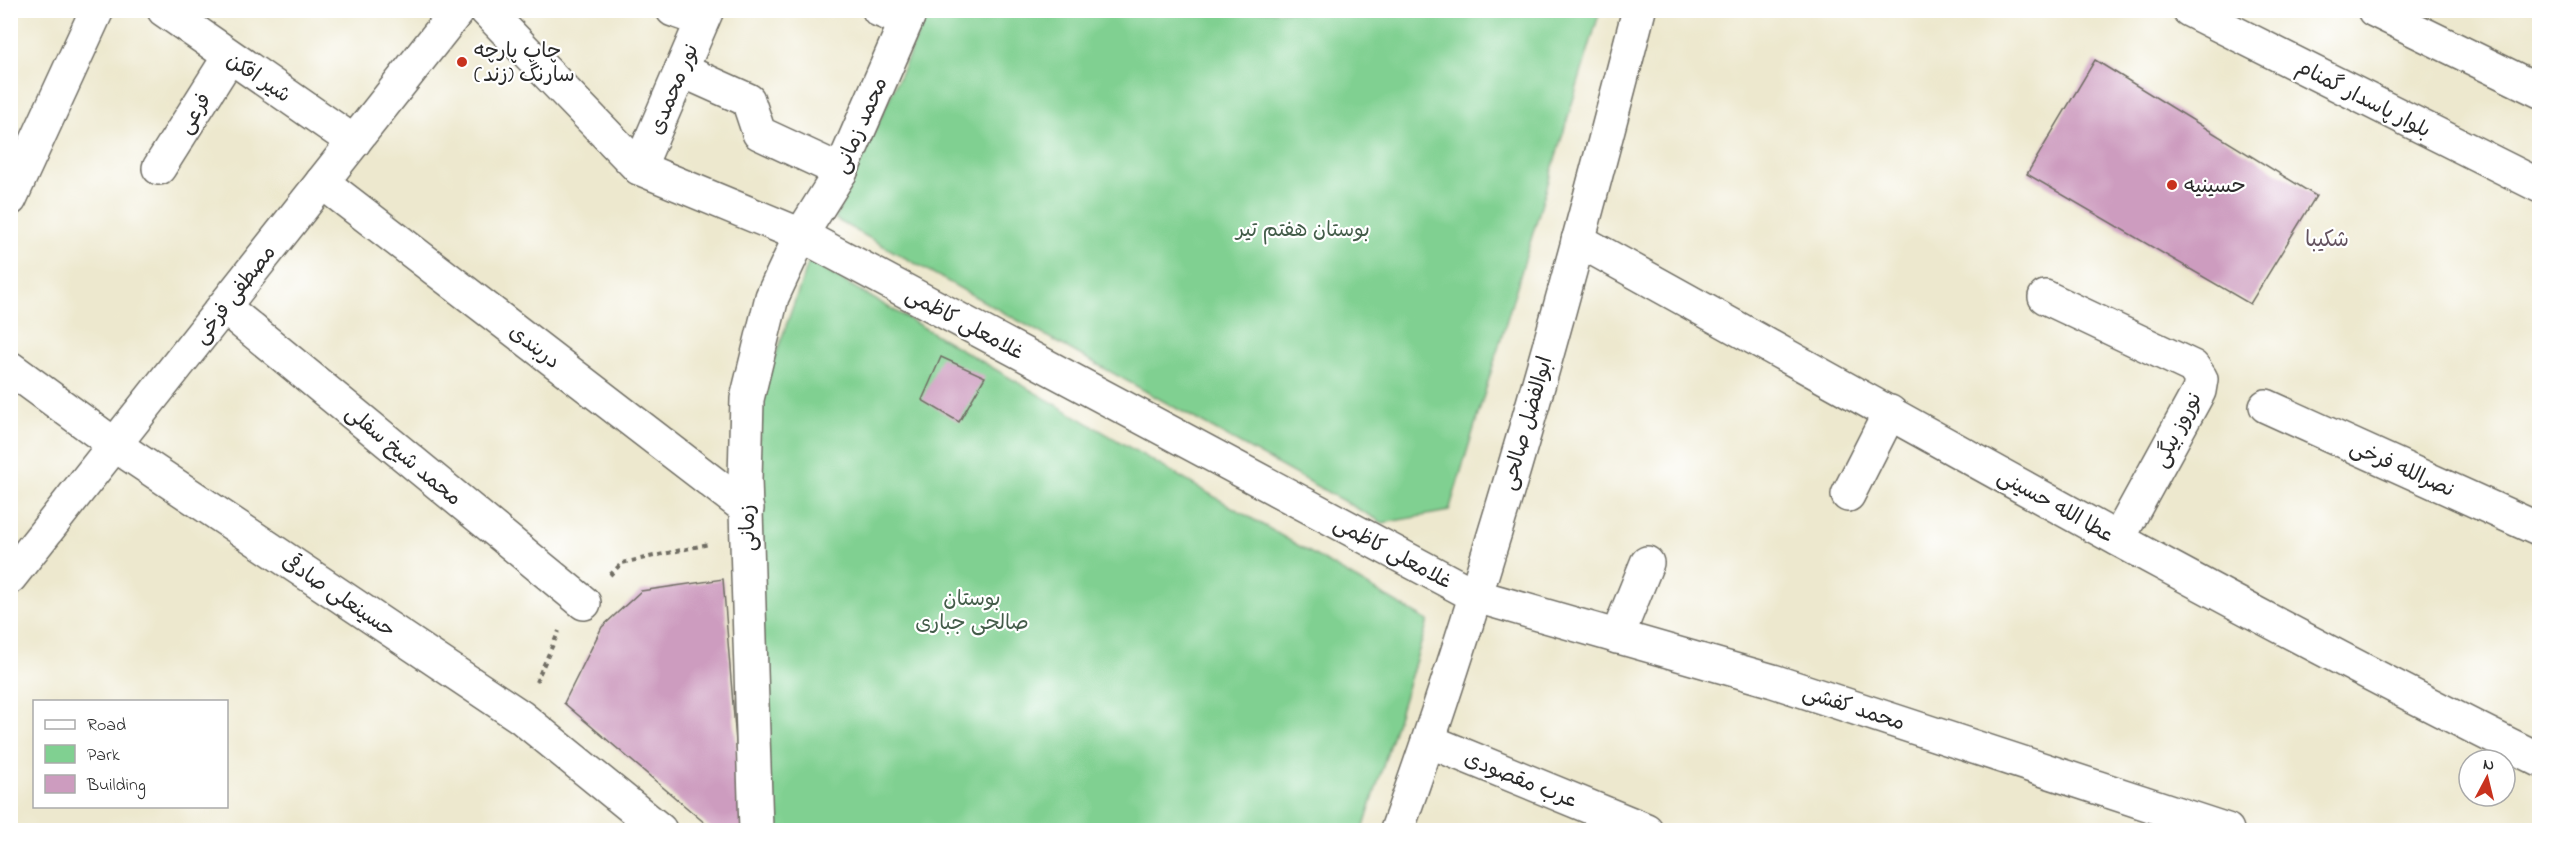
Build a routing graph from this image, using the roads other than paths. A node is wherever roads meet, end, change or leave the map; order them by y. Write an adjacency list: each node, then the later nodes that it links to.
1 (97, 10): 19 (street)
2 (164, 10): 10 (street, شیر افکن)
3 (458, 10): 13 (street, مصطفی فرخی)
4 (486, 10): 15 (street, غلامعلی کاظمی)
5 (1639, 10): 21 (street, ابوالفضل صالحی)
6 (2189, 10): 18 (street, بلوار پاسدار گمنام)
7 (2374, 10): 12 (street)
8 (694, 14): 11 (street, نور محمدی)
9 (899, 14): 16 (street, محمد زمانی)
10 (229, 57): 13 (street, شیر افکن); 14 (street, فرعی)
11 (681, 70): 15 (street, نور محمدی); 16 (street)
12 (2540, 91)
13 (354, 142): 17 (street, مصطفی فرخی)
14 (159, 168)
15 (639, 168): 20 (street, غلامعلی کاظمی)
16 (841, 171): 20 (street, محمد زمانی)
17 (322, 182): 23 (street, مصطفی فرخی); 29 (street, دربندی)
18 (2540, 186)
19 (12, 195)
20 (801, 236): 29 (street, زمانی); 34 (street, غلامعلی کاظمی)
21 (1578, 240): 26 (street, عطا الله حسینی); 34 (street, ابوالفضل صالحی)
22 (2045, 297): 31 (street, نوروز بیگی)
23 (224, 307): 27 (street, مصطفی فرخی); 35 (street, محمد شیخ سفلی)
24 (10, 368): 27 (street, حسینعلی صادقی)
25 (2266, 406): 30 (street, نصرالله فرخی)
26 (1890, 412): 28 (street); 31 (street, عطا الله حسینی)
27 (115, 444): 33 (street, مصطفی فرخی); 39 (street, حسینعلی صادقی)
28 (1848, 495)
29 (747, 509): 40 (street, زمانی)
30 (2540, 530)
31 (2118, 539): 38 (street, عطا الله حسینی)
32 (1647, 563): 36 (street)
33 (11, 574)
34 (1476, 596): 36 (street, محمد کفشی); 37 (street, ابوالفضل صالحی)
35 (584, 603)
36 (1617, 637): 43 (street, محمد کفشی)
37 (1429, 741): 41 (street, ابوالفضل صالحی); 42 (street, عرب مقصودی)
38 (2540, 760)
39 (660, 831)
40 (756, 831)
41 (1397, 831)
42 (1646, 831)
43 (2228, 831)

